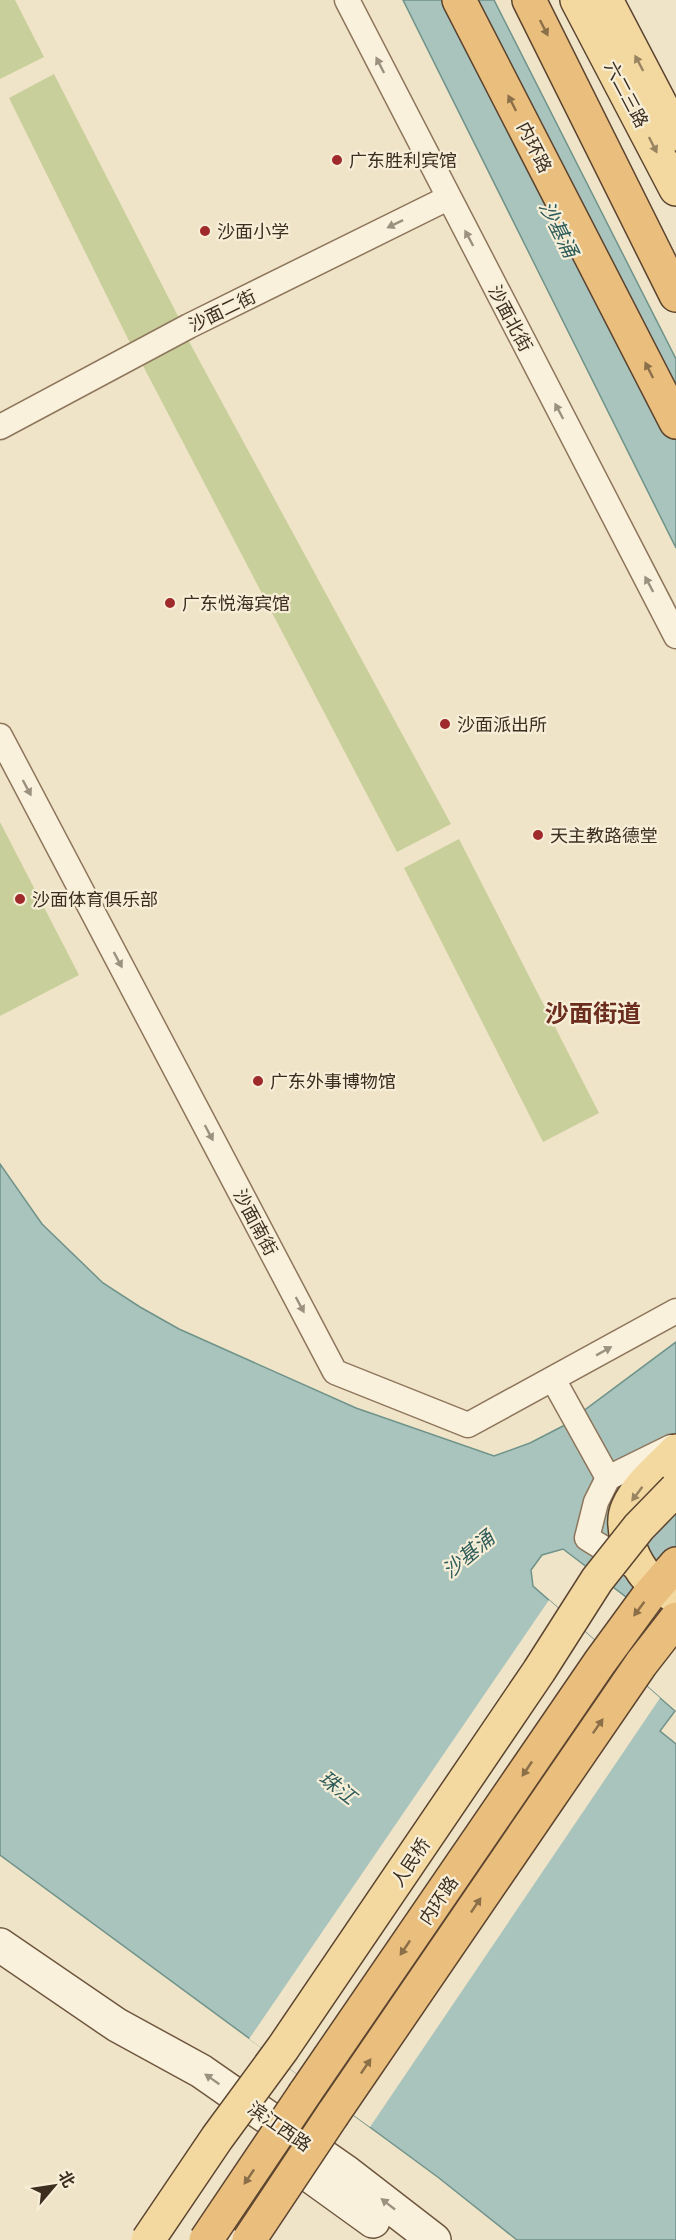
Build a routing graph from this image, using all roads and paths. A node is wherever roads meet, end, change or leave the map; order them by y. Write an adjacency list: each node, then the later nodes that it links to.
1 (347, 0): 9 (street, 沙面北街, one-way to 1)
2 (459, 0): 12 (highway, 内环路, one-way to 2)
3 (529, 0): 6 (highway, one-way to 6)
4 (577, 0): 8 (main road, 六二三路, one-way to 8)
5 (606, 0): 7 (main road, 六二三路, one-way to 5)
6 (558, 56): 10 (highway); 11 (highway)
7 (676, 134)
8 (676, 189)
9 (448, 198): 13 (street, 沙面二街, one-way to 13); 14 (street, 沙面北街, one-way to 9)
10 (676, 259)
11 (676, 295)
12 (676, 422)
13 (2, 426)
14 (676, 636)
15 (0, 736): 17 (street, 沙面南街, one-way to 17)
16 (676, 1311): 17 (street, 沙面南街, one-way to 16)
17 (556, 1383): 20 (street)
18 (676, 1443): 20 (street)
19 (676, 1451): 23 (main road, one-way to 23)
20 (608, 1478): 23 (street)
21 (676, 1489): 27 (main road, 人民桥, bridge)
22 (676, 1504): 28 (main road, 人民桥)
23 (664, 1580): 29 (highway, 内环路, one-way to 29, bridge)
24 (676, 1619): 30 (highway, 内环路, one-way to 24, bridge)
25 (0, 1945): 26 (main road, 滨江西路)
26 (117, 2025): 31 (main road, 滨江西路); 32 (main road, 滨江西路, one-way to 26)
27 (148, 2240)
28 (171, 2240)
29 (206, 2240)
30 (249, 2240)
31 (398, 2240)
32 (434, 2240)

